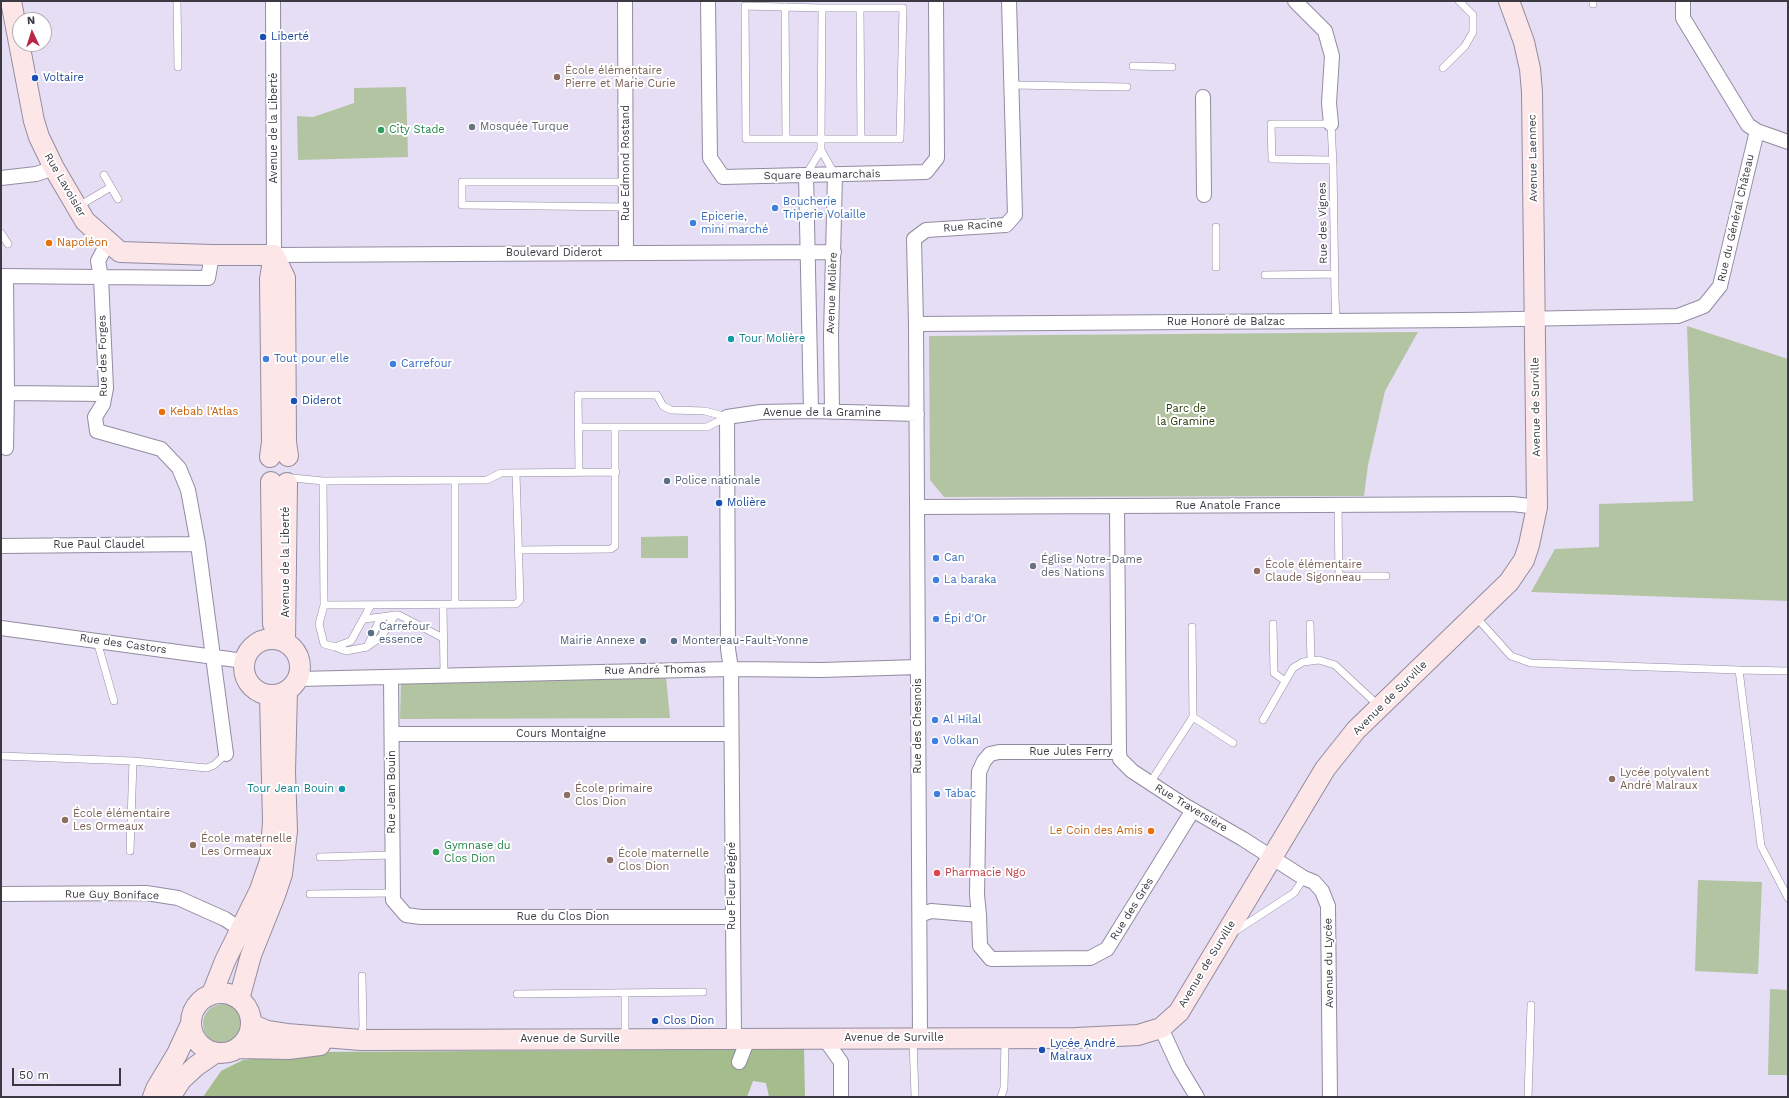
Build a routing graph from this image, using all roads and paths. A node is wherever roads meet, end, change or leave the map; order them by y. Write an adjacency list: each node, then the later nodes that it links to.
1 (11, 1): 30 (street, Rue Lavoisier)
2 (177, 1): 16 (lane)
3 (273, 1): 48 (street, Avenue de la Liberté)
4 (625, 1): 35 (street, Rue Edmond Rostand)
5 (708, 1): 32 (street, Square Beaumarchais)
6 (936, 1): 33 (street, Square Beaumarchais)
7 (1009, 1): 19 (street, Rue Racine)
8 (1295, 1): 22 (street)
9 (1459, 1): 18 (lane)
10 (1509, 1): 55 (street, Avenue Laennec)
11 (1683, 1): 23 (street)
12 (785, 7): 13 (lane); 24 (lane); 24 (lane)
13 (822, 8): 14 (lane); 25 (lane)
14 (860, 8): 26 (lane); 26 (lane)
15 (1133, 66): 17 (lane)
16 (178, 67)
17 (1172, 67)
18 (1443, 68)
19 (1011, 85): 20 (lane); 57 (street, Rue Racine)
20 (1127, 87)
21 (1203, 97): 37 (street)
22 (1331, 124): 29 (lane, Rue des Vignes); 29 (lane)
23 (1757, 131): 27 (street); 55 (street, Rue du Général Château)
24 (786, 139): 25 (lane)
25 (821, 139): 26 (lane); 28 (lane)
26 (861, 139)
27 (1788, 142)
28 (821, 150): 32 (lane); 33 (lane)
29 (1332, 160): 51 (lane, Rue des Vignes)
30 (54, 168): 34 (street); 39 (street, Rue Lavoisier)
31 (104, 175): 36 (lane)
32 (806, 175): 33 (street, Square Beaumarchais); 47 (street, Avenue Molière)
33 (835, 175): 46 (street, Avenue Molière)
34 (1, 178)
35 (626, 182): 40 (street, Rue Edmond Rostand); 40 (lane)
36 (111, 187): 38 (lane); 39 (lane)
37 (1204, 195)
38 (118, 199)
39 (77, 207): 43 (street, Rue Lavoisier)
40 (626, 207): 45 (street, Rue Edmond Rostand)
41 (1216, 227): 50 (lane)
42 (1, 233): 44 (lane)
43 (108, 242): 49 (street, Rue Lavoisier); 54 (street, Rue des Forges)
44 (8, 244)
45 (626, 252): 47 (street, Boulevard Diderot); 48 (street, Boulevard Diderot)
46 (834, 252): 47 (street, Boulevard Diderot); 61 (street, Avenue Molière)
47 (808, 253): 60 (street, Avenue Molière)
48 (274, 254): 49 (street, Rue Lavoisier); 67 (street, Avenue de la Liberté)
49 (212, 255): 54 (street)
50 (1216, 267)
51 (1335, 274): 53 (lane); 56 (lane, Rue des Vignes)
52 (3, 276): 54 (street); 58 (street)
53 (1265, 276)
54 (101, 277): 59 (street, Rue des Forges)
55 (1535, 318): 56 (street, Rue Honoré de Balzac); 76 (street, Avenue de Surville)
56 (1336, 321): 57 (street, Rue Honoré de Balzac)
57 (916, 324): 62 (street, Rue Racine)
58 (7, 393): 59 (street); 66 (street)
59 (105, 394): 78 (street, Rue des Forges)
60 (811, 411): 61 (street, Avenue de la Gramine); 63 (street, Avenue de la Gramine)
61 (832, 412): 62 (street, Avenue de la Gramine)
62 (917, 414): 77 (street, Rue des Chesnois)
63 (727, 417): 64 (lane); 65 (lane); 103 (street, Rue Fleur Bégné)
64 (579, 427): 65 (lane); 68 (lane)
65 (615, 427): 69 (lane)
66 (6, 448)
67 (279, 457): 73 (street); 73 (street)
68 (579, 472): 69 (lane); 70 (lane)
69 (616, 472): 80 (lane)
70 (516, 473): 72 (lane); 80 (lane)
71 (323, 480): 72 (lane); 73 (lane); 83 (lane)
72 (455, 480): 82 (lane)
73 (284, 481): 95 (street, Avenue de la Liberté)
74 (1338, 506): 75 (street, Rue Anatole France); 76 (street, Rue Anatole France); 81 (lane)
75 (1117, 507): 77 (street, Rue Anatole France); 117 (street, Rue Jules Ferry)
76 (1538, 507): 87 (street, Avenue de Surville)
77 (918, 508): 102 (street, Rue des Chesnois)
78 (198, 544): 79 (street, Rue Paul Claudel); 99 (street)
79 (1, 546)
80 (519, 550): 82 (lane)
81 (1386, 576)
82 (455, 604): 85 (lane)
83 (324, 605): 84 (lane); 97 (lane)
84 (371, 605): 85 (lane); 89 (lane)
85 (442, 605): 94 (lane)
86 (395, 615): 88 (lane); 94 (lane); 98 (lane)
87 (1474, 615): 104 (lane); 111 (street, Avenue de Surville)
88 (381, 617): 89 (lane); 98 (lane)
89 (364, 619): 97 (lane)
90 (1273, 624): 108 (lane)
91 (1310, 624): 101 (lane)
92 (1192, 627): 112 (lane)
93 (1, 628): 96 (street, Rue des Castors)
94 (443, 638): 106 (lane)
95 (278, 640): 100 (street); 109 (street)
96 (97, 641): 99 (street, Rue des Castors); 110 (lane)
97 (335, 647): 98 (lane)
98 (367, 647)
99 (213, 656): 100 (street, Rue des Castors); 118 (street)
100 (244, 661): 109 (street)
101 (1310, 661): 108 (lane); 111 (lane)
102 (918, 667): 103 (street, Rue André Thomas); 133 (street, Rue des Chesnois)
103 (731, 669): 106 (street, Rue André Thomas); 115 (street, Rue Fleur Bégné)
104 (1739, 670): 105 (lane); 131 (lane)
105 (1788, 671)
106 (444, 675): 107 (street, Rue André Thomas)
107 (391, 677): 109 (street, Rue André Thomas); 114 (street, Rue Jean Bouin)
108 (1286, 681): 113 (lane)
109 (285, 688): 136 (street); 143 (street)
110 (114, 701)
111 (1380, 707): 125 (street, Avenue de Surville)
112 (1193, 717): 116 (lane); 121 (lane)
113 (1263, 720)
114 (392, 734): 115 (street, Cours Montaigne); 124 (street, Rue Jean Bouin)
115 (731, 734): 135 (street, Rue Fleur Bégné)
116 (1233, 743)
117 (1119, 752): 121 (street, Rue Traversière); 134 (street, Rue Jules Ferry)
118 (226, 754): 120 (lane)
119 (1, 756): 120 (lane)
120 (133, 762): 123 (lane)
121 (1150, 783): 122 (street, Rue Traversière)
122 (1193, 810): 125 (street, Rue Traversière); 134 (street, Rue des Grès)
123 (130, 851)
124 (393, 856): 126 (lane); 128 (street, Rue Jean Bouin)
125 (1272, 856): 127 (street, Avenue du Lycée); 137 (street, Avenue de Surville)
126 (320, 857)
127 (1304, 878): 137 (lane); 163 (street, Avenue du Lycée)
128 (393, 893): 130 (lane); 132 (street, Rue Jean Bouin)
129 (1, 894): 136 (street, Rue Guy Boniface)
130 (310, 894)
131 (1788, 898)
132 (398, 906): 135 (street, Rue du Clos Dion)
133 (920, 915): 134 (street); 149 (street, Rue des Chesnois)
134 (979, 915)
135 (732, 917): 152 (street, Rue Fleur Bégné)
136 (240, 929): 141 (street)
137 (1222, 939): 147 (street, Avenue de Surville)
138 (362, 976): 153 (lane)
139 (703, 992): 140 (lane)
140 (625, 993): 142 (lane); 151 (lane)
141 (212, 994): 143 (street); 146 (street)
142 (517, 994)
143 (239, 999): 145 (street)
144 (1531, 1005): 164 (lane)
145 (251, 1024): 153 (street, Avenue de Surville); 154 (street)
146 (190, 1026): 155 (street); 157 (street)
147 (1161, 1028): 150 (street, Avenue de Surville); 162 (street)
148 (824, 1038): 149 (street, Avenue de Surville); 152 (street, Avenue de Surville); 159 (street)
149 (917, 1038): 150 (street, Avenue de Surville); 160 (lane)
150 (1005, 1038): 161 (lane)
151 (625, 1039): 152 (street, Avenue de Surville); 153 (street, Avenue de Surville)
152 (741, 1039): 156 (street)
153 (361, 1040): 154 (street, Avenue de Surville)
154 (238, 1048): 155 (street, Avenue de Surville)
155 (215, 1053): 158 (street, Avenue de Surville)
156 (739, 1062)
157 (153, 1097)
158 (170, 1097)
159 (841, 1097)
160 (915, 1097)
161 (1001, 1097)
162 (1197, 1097)
163 (1330, 1097)
164 (1528, 1097)

